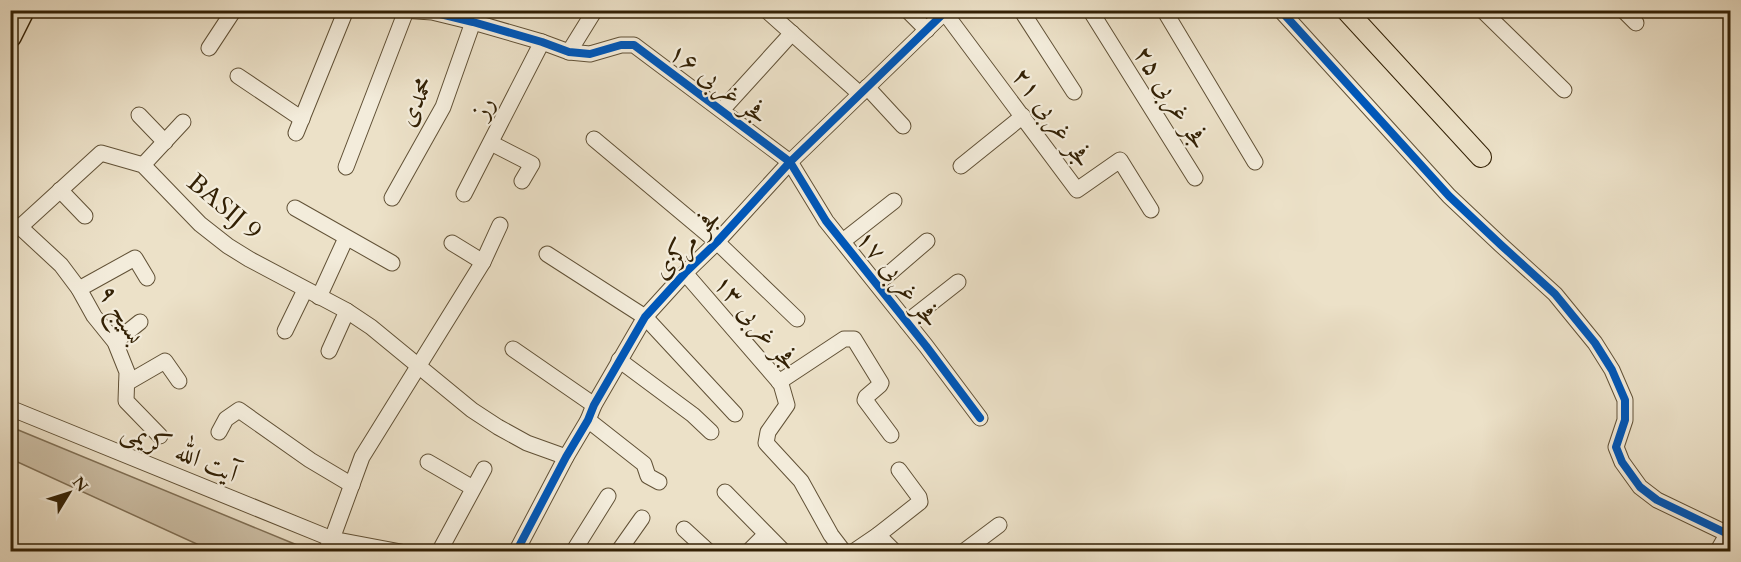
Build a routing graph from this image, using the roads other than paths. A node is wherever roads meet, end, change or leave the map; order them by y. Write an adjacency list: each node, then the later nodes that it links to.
1 (16, 10): 18 (highway)
2 (23, 10): 23 (highway)
3 (234, 10): 25 (street)
4 (346, 10): 27 (street)
5 (595, 10): 26 (street)
6 (766, 10): 22 (street)
7 (907, 10): 21 (street)
8 (1021, 10): 30 (street)
9 (1090, 10): 45 (street, فجر غربی ۲۵)
10 (1164, 10): 41 (street)
11 (1346, 10): 39 (main road)
12 (1482, 10): 28 (street)
13 (1623, 10): 20 (street)
14 (404, 11): 15 (street); 44 (street)
15 (432, 11): 19 (street)
16 (1284, 11): 108 (street)
17 (946, 12): 21 (street, فجر مرکزی); 33 (street, فجر غربی ۲۱)
18 (10, 16)
19 (473, 22): 24 (street); 49 (street, محمدی)
20 (1636, 23)
21 (927, 30): 29 (street, فجر مرکزی)
22 (792, 33): 29 (street); 31 (street)
23 (10, 36)
24 (542, 42): 26 (street); 38 (street, رز)
25 (209, 48)
26 (569, 52): 31 (street, فجر غربی ۱۶)
27 (238, 76)
28 (1564, 90)
29 (864, 91): 35 (street); 40 (street, فجر مرکزی)
30 (1074, 92)
31 (722, 110): 40 (street, فجر غربی ۱۶)
32 (139, 115): 37 (street)
33 (1023, 116): 43 (street); 52 (street, فجر غربی ۲۱)
34 (183, 122): 37 (street)
35 (903, 126)
36 (594, 139): 59 (street)
37 (165, 142): 42 (street)
38 (491, 143): 46 (street); 48 (street, رز)
39 (1481, 157)
40 (790, 162): 57 (street, فجر غربی ۱۷); 59 (street, فجر مرکزی)
41 (1255, 162)
42 (143, 165): 47 (street); 69 (street, BASIJ 9)
43 (961, 166)
44 (346, 167)
45 (1195, 178)
46 (522, 181)
47 (60, 190): 53 (street); 54 (street)
48 (464, 194)
49 (392, 198)
50 (894, 201): 57 (street)
51 (295, 208): 56 (street)
52 (1151, 210)
53 (85, 216)
54 (15, 225): 68 (street, بسیج ۹)
55 (500, 225): 62 (street)
56 (346, 238): 63 (street); 70 (street)
57 (843, 241): 67 (street, فجر غربی ۱۷)
58 (927, 241): 67 (street)
59 (717, 242): 64 (street, فجر مرکزی); 73 (street)
60 (452, 243): 62 (street)
61 (547, 254): 72 (street)
62 (483, 262): 81 (street)
63 (392, 264)
64 (685, 273): 72 (street, فجر مرکزی); 83 (street, فجر غربی ۱۳)
65 (147, 278): 68 (street)
66 (958, 282): 75 (street)
67 (877, 284): 75 (street, فجر غربی ۱۷)
68 (79, 290): 77 (street, بسیج ۹)
69 (305, 290): 70 (street, BASIJ 9); 76 (street)
70 (319, 297): 71 (street, BASIJ 9)
71 (347, 311): 79 (street); 81 (street, BASIJ 9)
72 (645, 317): 80 (street, فجر مرکزی); 87 (street)
73 (797, 319)
74 (140, 322): 77 (street)
75 (907, 322): 88 (street, فجر غربی ۱۷)
76 (285, 331)
77 (115, 342): 84 (street, بسیج ۹)
78 (513, 349): 85 (street)
79 (329, 351)
80 (619, 360): 85 (street, فجر مرکزی); 91 (street)
81 (418, 366): 94 (street, BASIJ 9); 99 (street)
82 (179, 381): 84 (street)
83 (779, 382): 92 (street); 118 (street, فجر غربی ۱۳)
84 (127, 383): 93 (street, بسیج ۹)
85 (594, 405): 89 (street, فجر مرکزی)
86 (10, 408): 109 (street, آیت الله کریمی)
87 (735, 414)
88 (980, 418)
89 (588, 420): 94 (street, فجر مرکزی); 98 (street)
90 (219, 432): 99 (street)
91 (711, 432)
92 (891, 435)
93 (160, 436)
94 (566, 457): 112 (street, فجر مرکزی)
95 (428, 462): 100 (street)
96 (484, 469): 100 (street)
97 (899, 471): 107 (street)
98 (659, 482)
99 (352, 485): 109 (street)
100 (473, 488): 111 (street)
101 (726, 492): 106 (street)
102 (608, 496): 113 (street)
103 (642, 518): 114 (street)
104 (999, 525): 121 (street)
105 (684, 529): 115 (street)
106 (766, 534): 116 (street); 117 (street)
107 (878, 534): 119 (street); 120 (street)
108 (1729, 534): 122 (street)
109 (328, 545): 110 (street, آیت الله کریمی)
110 (401, 552)
111 (439, 552)
112 (516, 552)
113 (573, 552)
114 (618, 552)
115 (709, 552)
116 (748, 552)
117 (783, 552)
118 (844, 552)
119 (853, 552)
120 (895, 552)
121 (963, 552)
122 (1717, 552)

